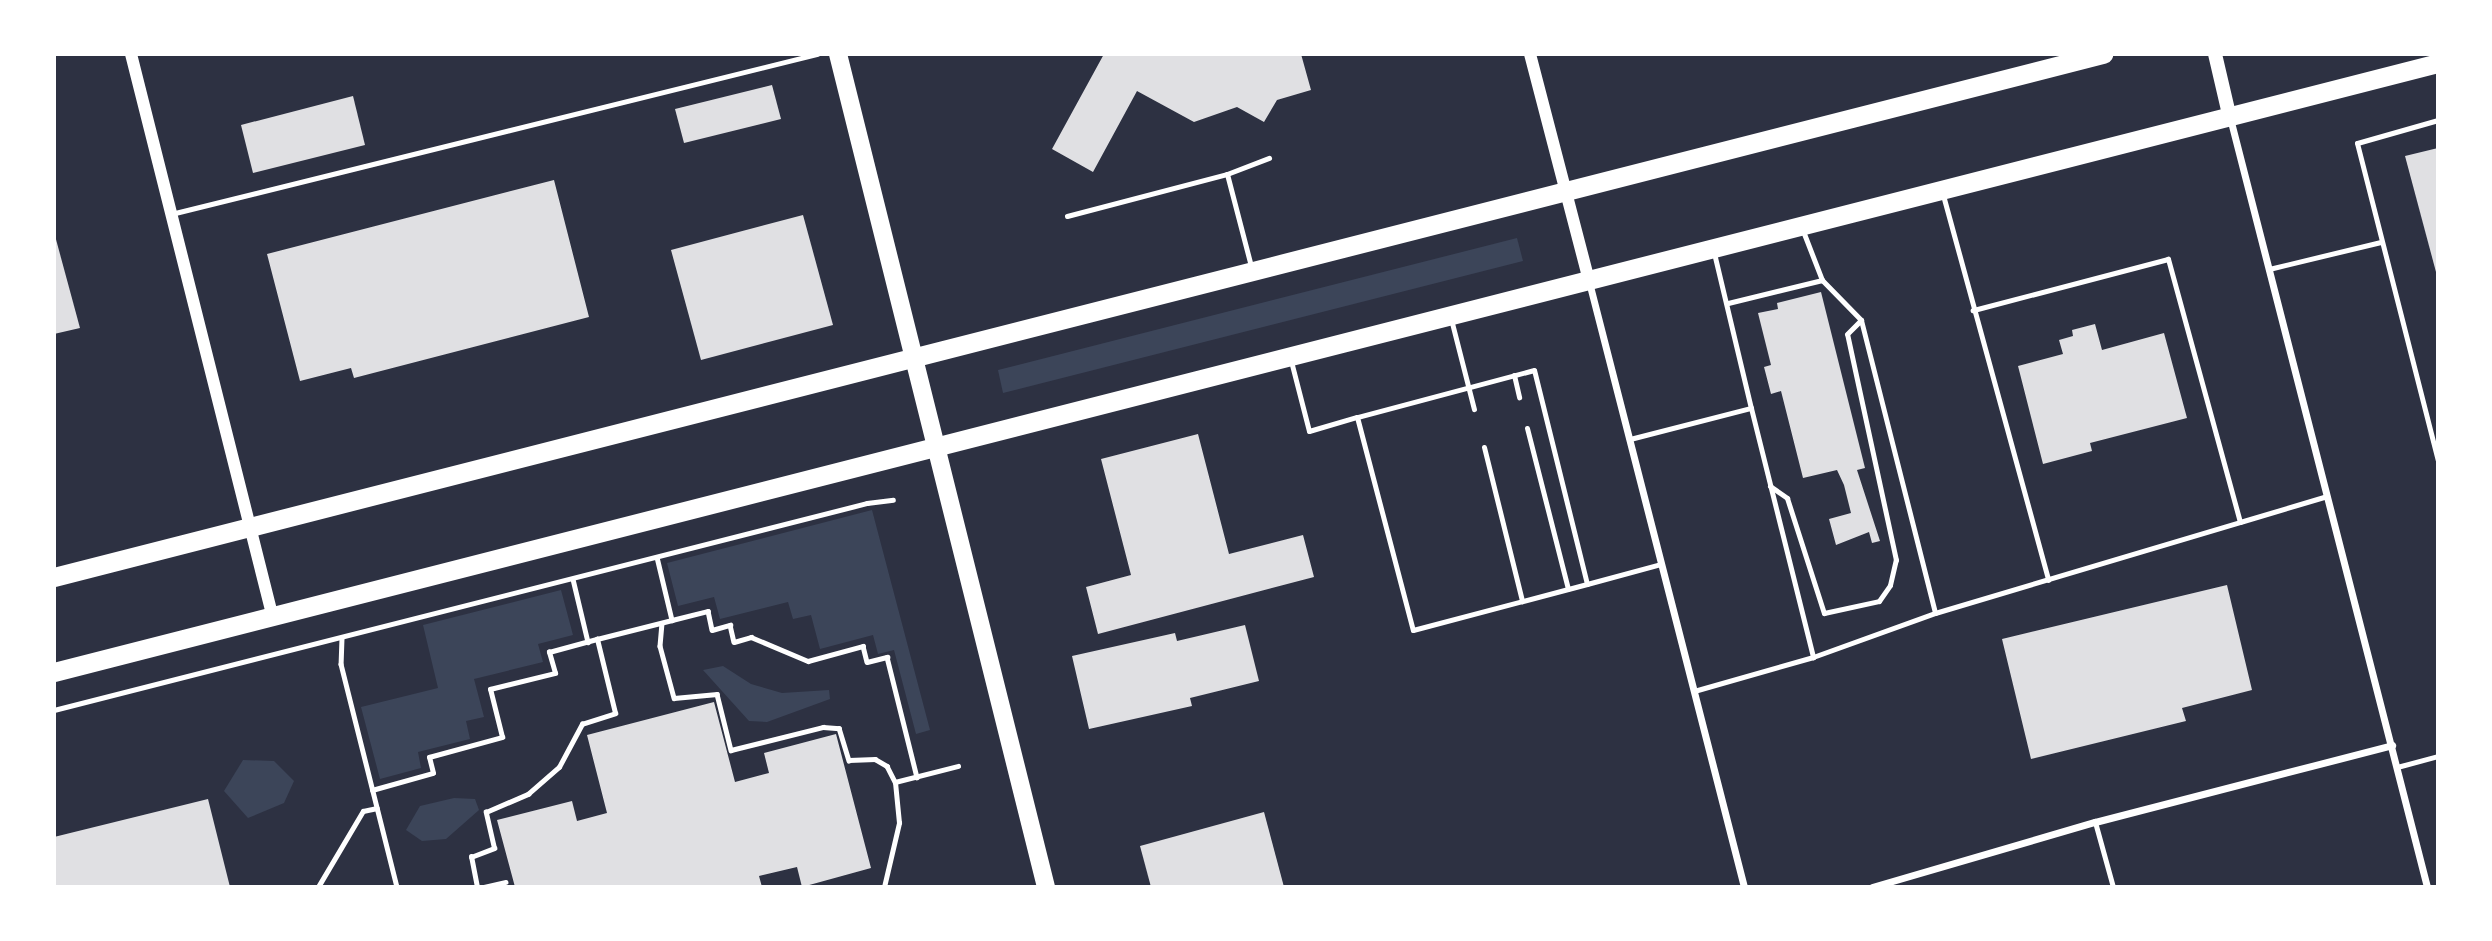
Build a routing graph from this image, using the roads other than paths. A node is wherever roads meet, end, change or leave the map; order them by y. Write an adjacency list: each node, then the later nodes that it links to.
1 (131, 54): 14 (street)
2 (817, 54): 14 (lane)
3 (838, 54): 27 (main road)
4 (1530, 54): 13 (street)
5 (2103, 54): 13 (highway)
6 (2215, 54): 8 (main road)
7 (2438, 63): 8 (highway)
8 (2229, 114): 12 (highway); 19 (street)
9 (2438, 120): 17 (lane)
10 (1269, 158): 11 (lane)
11 (1227, 174): 15 (lane); 20 (lane)
12 (1942, 189): 16 (highway); 24 (lane)
13 (1565, 191): 20 (highway); 22 (street)
14 (171, 214): 43 (street)
15 (1067, 216)
16 (1801, 226): 18 (highway); 21 (lane)
17 (2381, 242): 19 (lane); 39 (lane)
18 (1713, 250): 22 (highway); 23 (lane)
19 (2269, 269): 41 (street)
20 (1252, 270): 27 (highway)
21 (1822, 280): 23 (lane); 26 (lane)
22 (1589, 281): 25 (highway); 36 (street)
23 (1728, 303): 32 (lane)
24 (1973, 310): 42 (lane); 46 (lane)
25 (1450, 316): 28 (highway); 30 (lane)
26 (1861, 320): 40 (lane); 50 (lane)
27 (915, 358): 37 (main road); 43 (highway)
28 (1290, 358): 34 (lane); 37 (highway)
29 (1514, 375): 30 (lane); 31 (lane); 47 (lane)
30 (1468, 388): 33 (lane); 34 (lane)
31 (1519, 397)
32 (1751, 408): 36 (lane); 40 (lane)
33 (1474, 409)
34 (1357, 417): 49 (lane)
35 (1527, 428): 48 (lane)
36 (1630, 439): 44 (street)
37 (936, 447): 51 (highway); 59 (main road)
38 (1484, 447): 49 (lane)
39 (2438, 460)
40 (1770, 486): 52 (lane)
41 (2327, 496): 42 (lane); 55 (street)
42 (2239, 522): 46 (lane)
43 (251, 527): 45 (highway); 51 (street)
44 (1661, 564): 47 (lane); 54 (street)
45 (54, 577)
46 (2048, 580): 50 (lane)
47 (1587, 584): 48 (lane)
48 (1568, 589): 49 (lane)
49 (1522, 601)
50 (1935, 613): 52 (lane)
51 (273, 618): 53 (highway)
52 (1813, 657): 54 (lane)
53 (54, 672)
54 (1694, 691): 60 (street)
55 (2392, 745): 57 (street); 58 (street)
56 (2438, 756): 57 (lane)
57 (2397, 767): 63 (street)
58 (2095, 822): 61 (street); 62 (lane)
59 (1046, 887)
60 (1744, 887)
61 (1872, 887)
62 (2113, 887)
63 (2427, 887)

